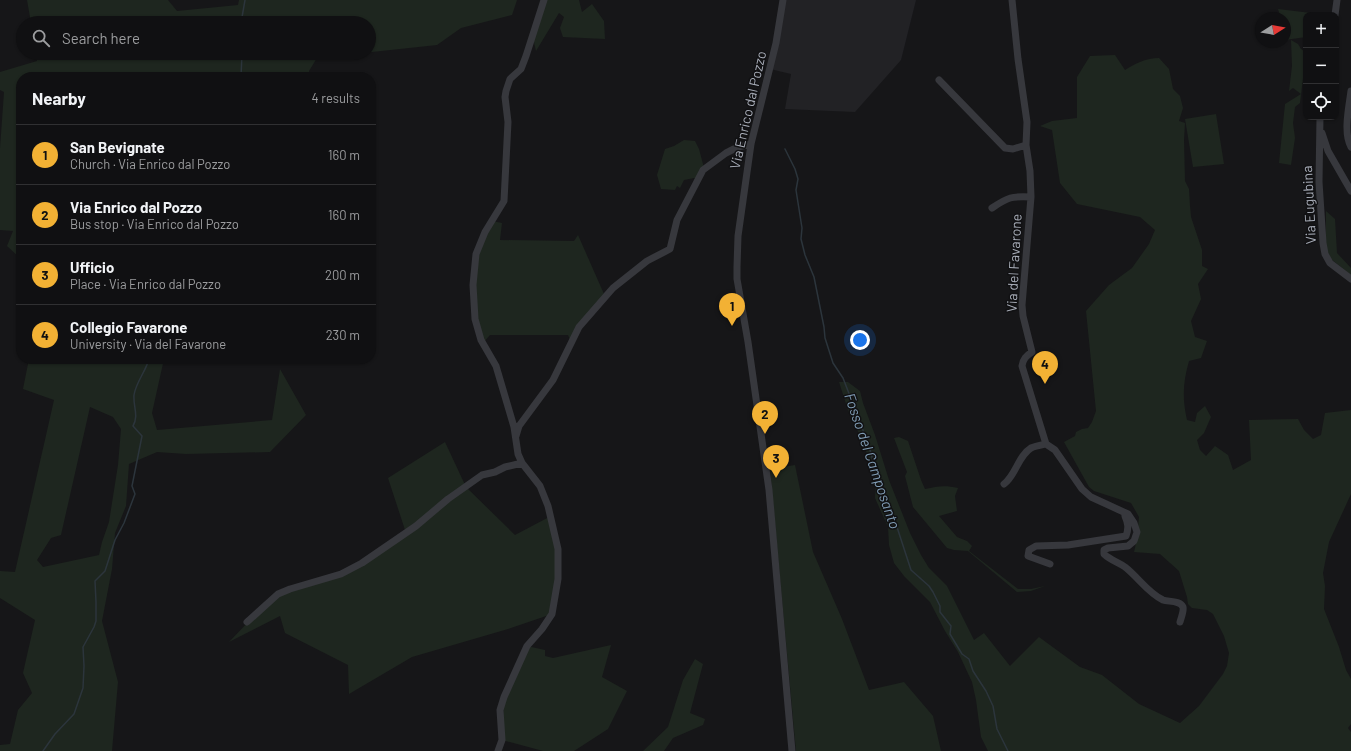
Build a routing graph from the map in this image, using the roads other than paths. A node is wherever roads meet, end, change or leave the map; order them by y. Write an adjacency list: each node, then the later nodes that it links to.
1 (544, 0): 17 (street)
2 (783, 0): 10 (street, Via Enrico dal Pozzo)
3 (1012, 0): 11 (street, Via del Favarone)
4 (1337, 0): 5 (street)
5 (1335, 12)
6 (939, 80): 11 (street)
7 (1351, 91): 12 (street)
8 (1320, 120): 13 (street)
9 (1320, 120): 16 (street, Via Eugubina)
10 (751, 144): 17 (street); 26 (street, Via Enrico dal Pozzo)
11 (1026, 145): 14 (street, Via del Favarone)
12 (1351, 147)
13 (1351, 191)
14 (1031, 198): 15 (street); 18 (street, Via del Favarone)
15 (992, 208)
16 (1351, 279)
17 (516, 439): 19 (street)
18 (1046, 444): 20 (street); 21 (street, Via del Favarone)
19 (522, 462): 23 (street); 25 (street)
20 (1004, 484)
21 (1124, 512): 22 (street); 24 (street, Via del Favarone)
22 (1050, 564)
23 (247, 622)
24 (1180, 622)
25 (498, 751)
26 (792, 751)

